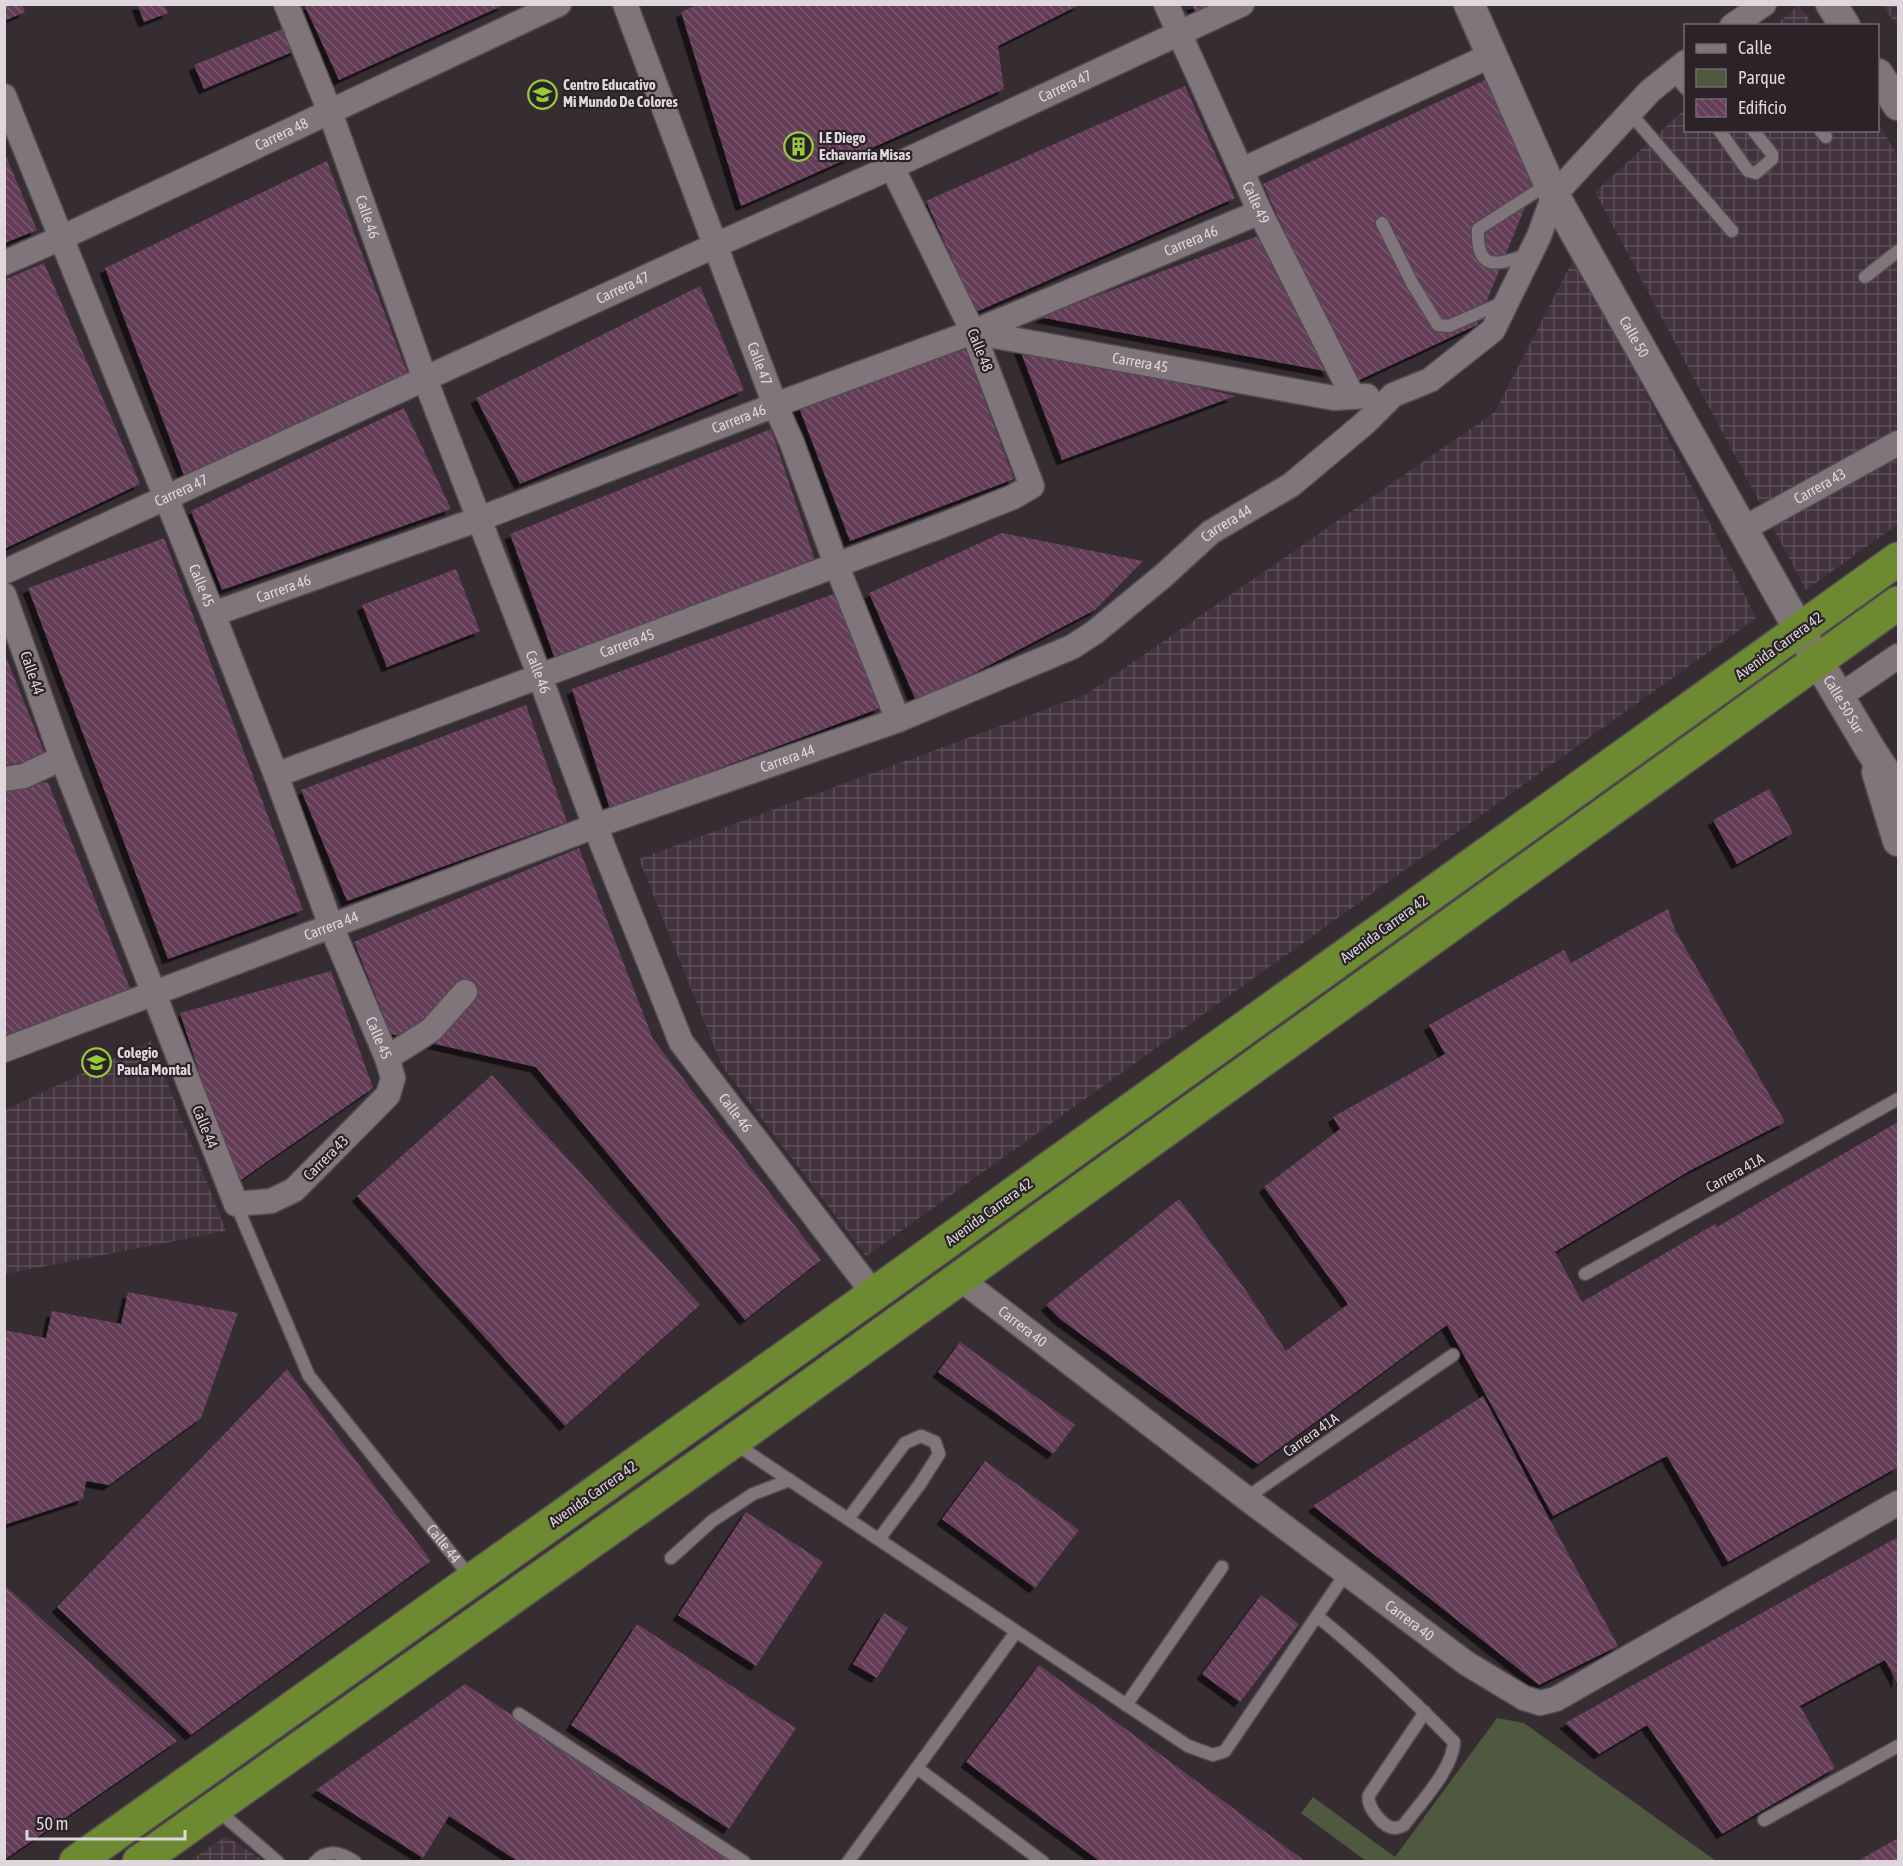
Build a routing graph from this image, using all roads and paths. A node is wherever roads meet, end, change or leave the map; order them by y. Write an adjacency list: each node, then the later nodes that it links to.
1 (286, 4): 17 (street, Calle 46)
2 (559, 4): 17 (street, Carrera 48)
3 (625, 4): 28 (street, Calle 47)
4 (1166, 4): 11 (street, Calle 49)
5 (1242, 4): 11 (street, Carrera 47)
6 (1469, 4): 12 (street, Calle 50)
7 (1764, 4): 9 (street)
8 (1831, 4): 10 (street)
9 (1735, 24)
10 (1844, 24)
11 (1179, 33): 21 (street, Carrera 47); 22 (street, Calle 49)
12 (1492, 55): 22 (street); 23 (street, Calle 50)
13 (1681, 75): 18 (street)
14 (1879, 75): 16 (street)
15 (4, 96): 27 (street, Calle 45)
16 (1899, 105)
17 (330, 112): 27 (street, Carrera 48); 35 (street, Calle 46)
18 (1630, 113): 23 (street); 26 (lane)
19 (1720, 132): 20 (lane)
20 (1756, 132)
21 (892, 166): 28 (street, Carrera 47); 34 (street, Calle 48)
22 (1242, 170): 24 (street, Calle 49)
23 (1552, 189): 30 (street); 30 (lane); 43 (street, Calle 50)
24 (1260, 212): 34 (street, Carrera 46); 37 (street, Calle 49)
25 (1382, 223): 33 (lane)
26 (1732, 231)
27 (61, 238): 31 (street, Carrera 48); 40 (street, Calle 45)
28 (716, 245): 35 (street, Carrera 47); 38 (street, Calle 47)
29 (1899, 251): 32 (lane)
30 (1531, 253): 33 (street)
31 (4, 263)
32 (1865, 277)
33 (1508, 301): 36 (street, Carrera 44)
34 (973, 332): 37 (street, Carrera 45); 38 (street, Carrera 46); 41 (street, Calle 48)
35 (425, 379): 40 (street, Carrera 47); 42 (street, Calle 46)
36 (1393, 395): 37 (street, Carrera 45); 55 (street, Carrera 44)
37 (1353, 397)
38 (776, 405): 42 (street, Carrera 46); 45 (street, Calle 47)
39 (1899, 443): 43 (street, Carrera 43)
40 (167, 498): 46 (street, Carrera 47); 49 (street, Calle 45)
41 (978, 510): 45 (street, Carrera 45)
42 (479, 519): 49 (street, Carrera 46); 53 (street, Calle 46)
43 (1743, 529): 50 (street, Calle 50)
44 (1899, 559): 50 (highway, Avenida Carrera 42)
45 (836, 564): 53 (street, Carrera 45); 55 (street, Calle 47)
46 (4, 572)
47 (4, 595): 57 (street, Calle 44)
48 (1899, 603): 52 (highway)
49 (213, 614): 58 (street, Calle 45)
50 (1800, 631): 52 (street, Calle 50); 72 (highway, Avenida Carrera 42)
51 (1899, 656): 54 (street)
52 (1818, 660): 54 (street, Calle 50 Sur); 71 (highway)
53 (540, 677): 58 (street, Carrera 45); 61 (street, Calle 46)
54 (1839, 696): 56 (street, Calle 50 Sur)
55 (898, 720): 61 (street, Carrera 44)
56 (1870, 749): 60 (street, Calle 50 Sur); 62 (street, Calle 50 Sur)
57 (62, 758): 59 (street); 65 (street, Calle 44)
58 (276, 775): 63 (street, Calle 45)
59 (4, 779)
60 (1899, 792)
61 (595, 826): 63 (street, Carrera 44); 72 (street, Calle 46)
62 (1899, 841)
63 (331, 926): 65 (street, Carrera 44); 67 (street, Calle 45)
64 (465, 993): 67 (street)
65 (152, 994): 66 (street, Carrera 44); 69 (street, Calle 44)
66 (4, 1050)
67 (390, 1068): 69 (street, Carrera 43)
68 (1899, 1099): 70 (lane, Carrera 41A)
69 (236, 1204): 85 (lane, Calle 44)
70 (1585, 1274)
71 (959, 1278): 74 (highway); 78 (street, Carrera 40)
72 (874, 1294): 75 (highway, Avenida Carrera 42)
73 (1453, 1355): 78 (lane, Carrera 41A)
74 (834, 1369): 75 (highway); 76 (highway)
75 (700, 1419): 85 (highway, Avenida Carrera 42)
76 (732, 1442): 77 (lane); 93 (highway)
77 (790, 1480): 80 (lane); 82 (lane)
78 (1246, 1498): 84 (street, Carrera 40)
79 (1899, 1503): 84 (street, Carrera 40)
80 (849, 1519): 81 (lane); 81 (lane)
81 (879, 1539): 87 (lane)
82 (671, 1558)
83 (1222, 1567): 88 (lane)
84 (1346, 1573): 86 (lane)
85 (473, 1580): 96 (highway, Avenida Carrera 42)
86 (1317, 1616): 88 (lane); 89 (lane)
87 (1016, 1632): 88 (lane); 92 (lane)
88 (1126, 1705)
89 (1425, 1712): 89 (lane)
90 (519, 1713): 100 (lane)
91 (1899, 1746): 94 (lane)
92 (917, 1768): 101 (lane); 102 (lane)
93 (216, 1808): 95 (highway); 97 (lane)
94 (1764, 1820)
95 (149, 1859)
96 (76, 1862)
97 (278, 1862)
98 (315, 1862): 99 (lane)
99 (355, 1862)
100 (744, 1862)
101 (848, 1862)
102 (1043, 1862)

